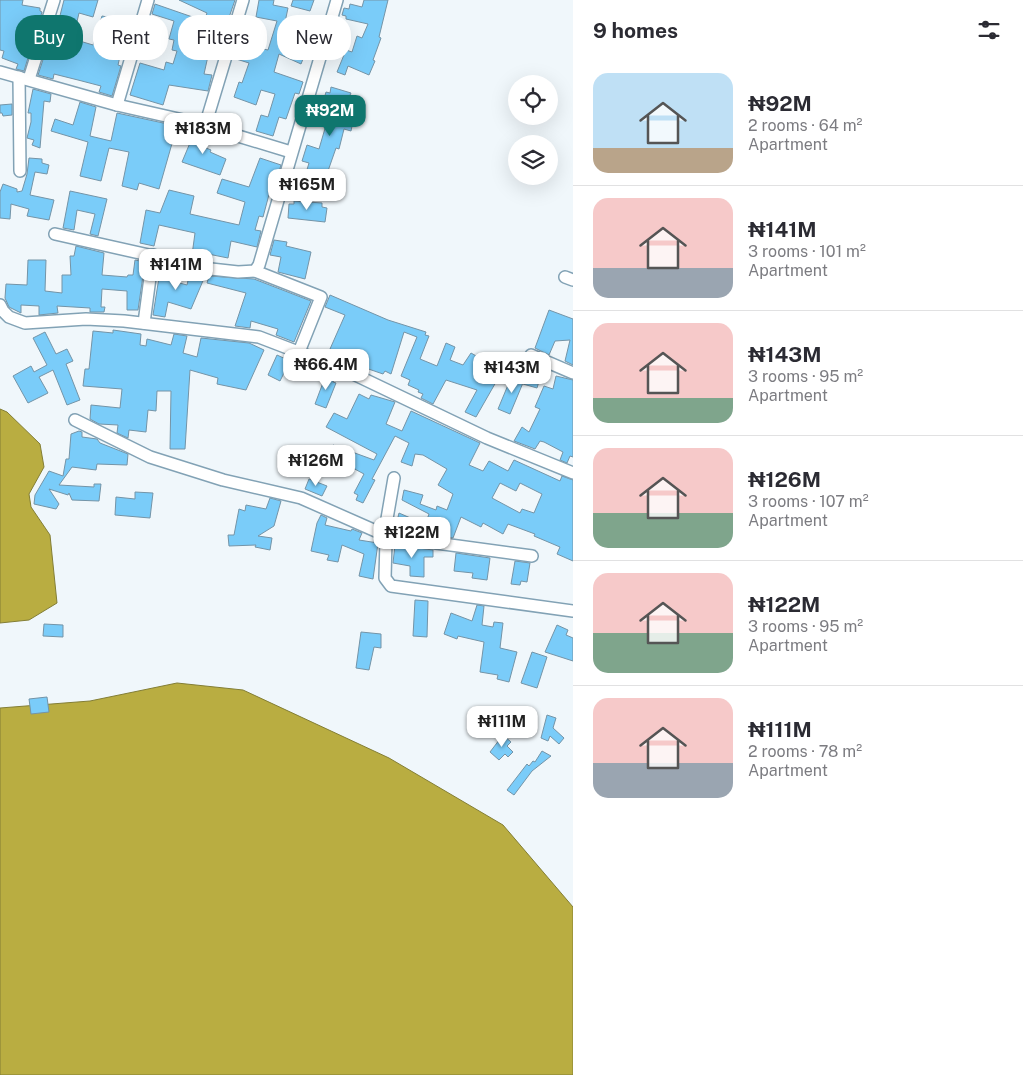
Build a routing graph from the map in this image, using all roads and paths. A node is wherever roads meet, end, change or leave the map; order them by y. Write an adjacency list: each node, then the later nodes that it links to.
1 (54, 0): 6 (street)
2 (148, 0): 7 (street)
3 (243, 0): 8 (street)
4 (337, 0): 9 (street)
5 (0, 72): 6 (street)
6 (24, 78): 7 (street); 10 (street)
7 (117, 105): 8 (street)
8 (204, 126): 9 (street)
9 (291, 152): 13 (street)
10 (20, 171)
11 (55, 234): 12 (street)
12 (153, 255): 13 (street); 15 (street)
13 (255, 271): 16 (street)
14 (0, 305): 15 (street)
15 (144, 323): 16 (street)
16 (299, 352): 20 (street)
17 (531, 355): 18 (street)
18 (573, 373)
19 (75, 420): 22 (street)
20 (573, 473)
21 (394, 478): 22 (street)
22 (384, 536): 23 (street); 24 (street)
23 (532, 556)
24 (573, 611)

